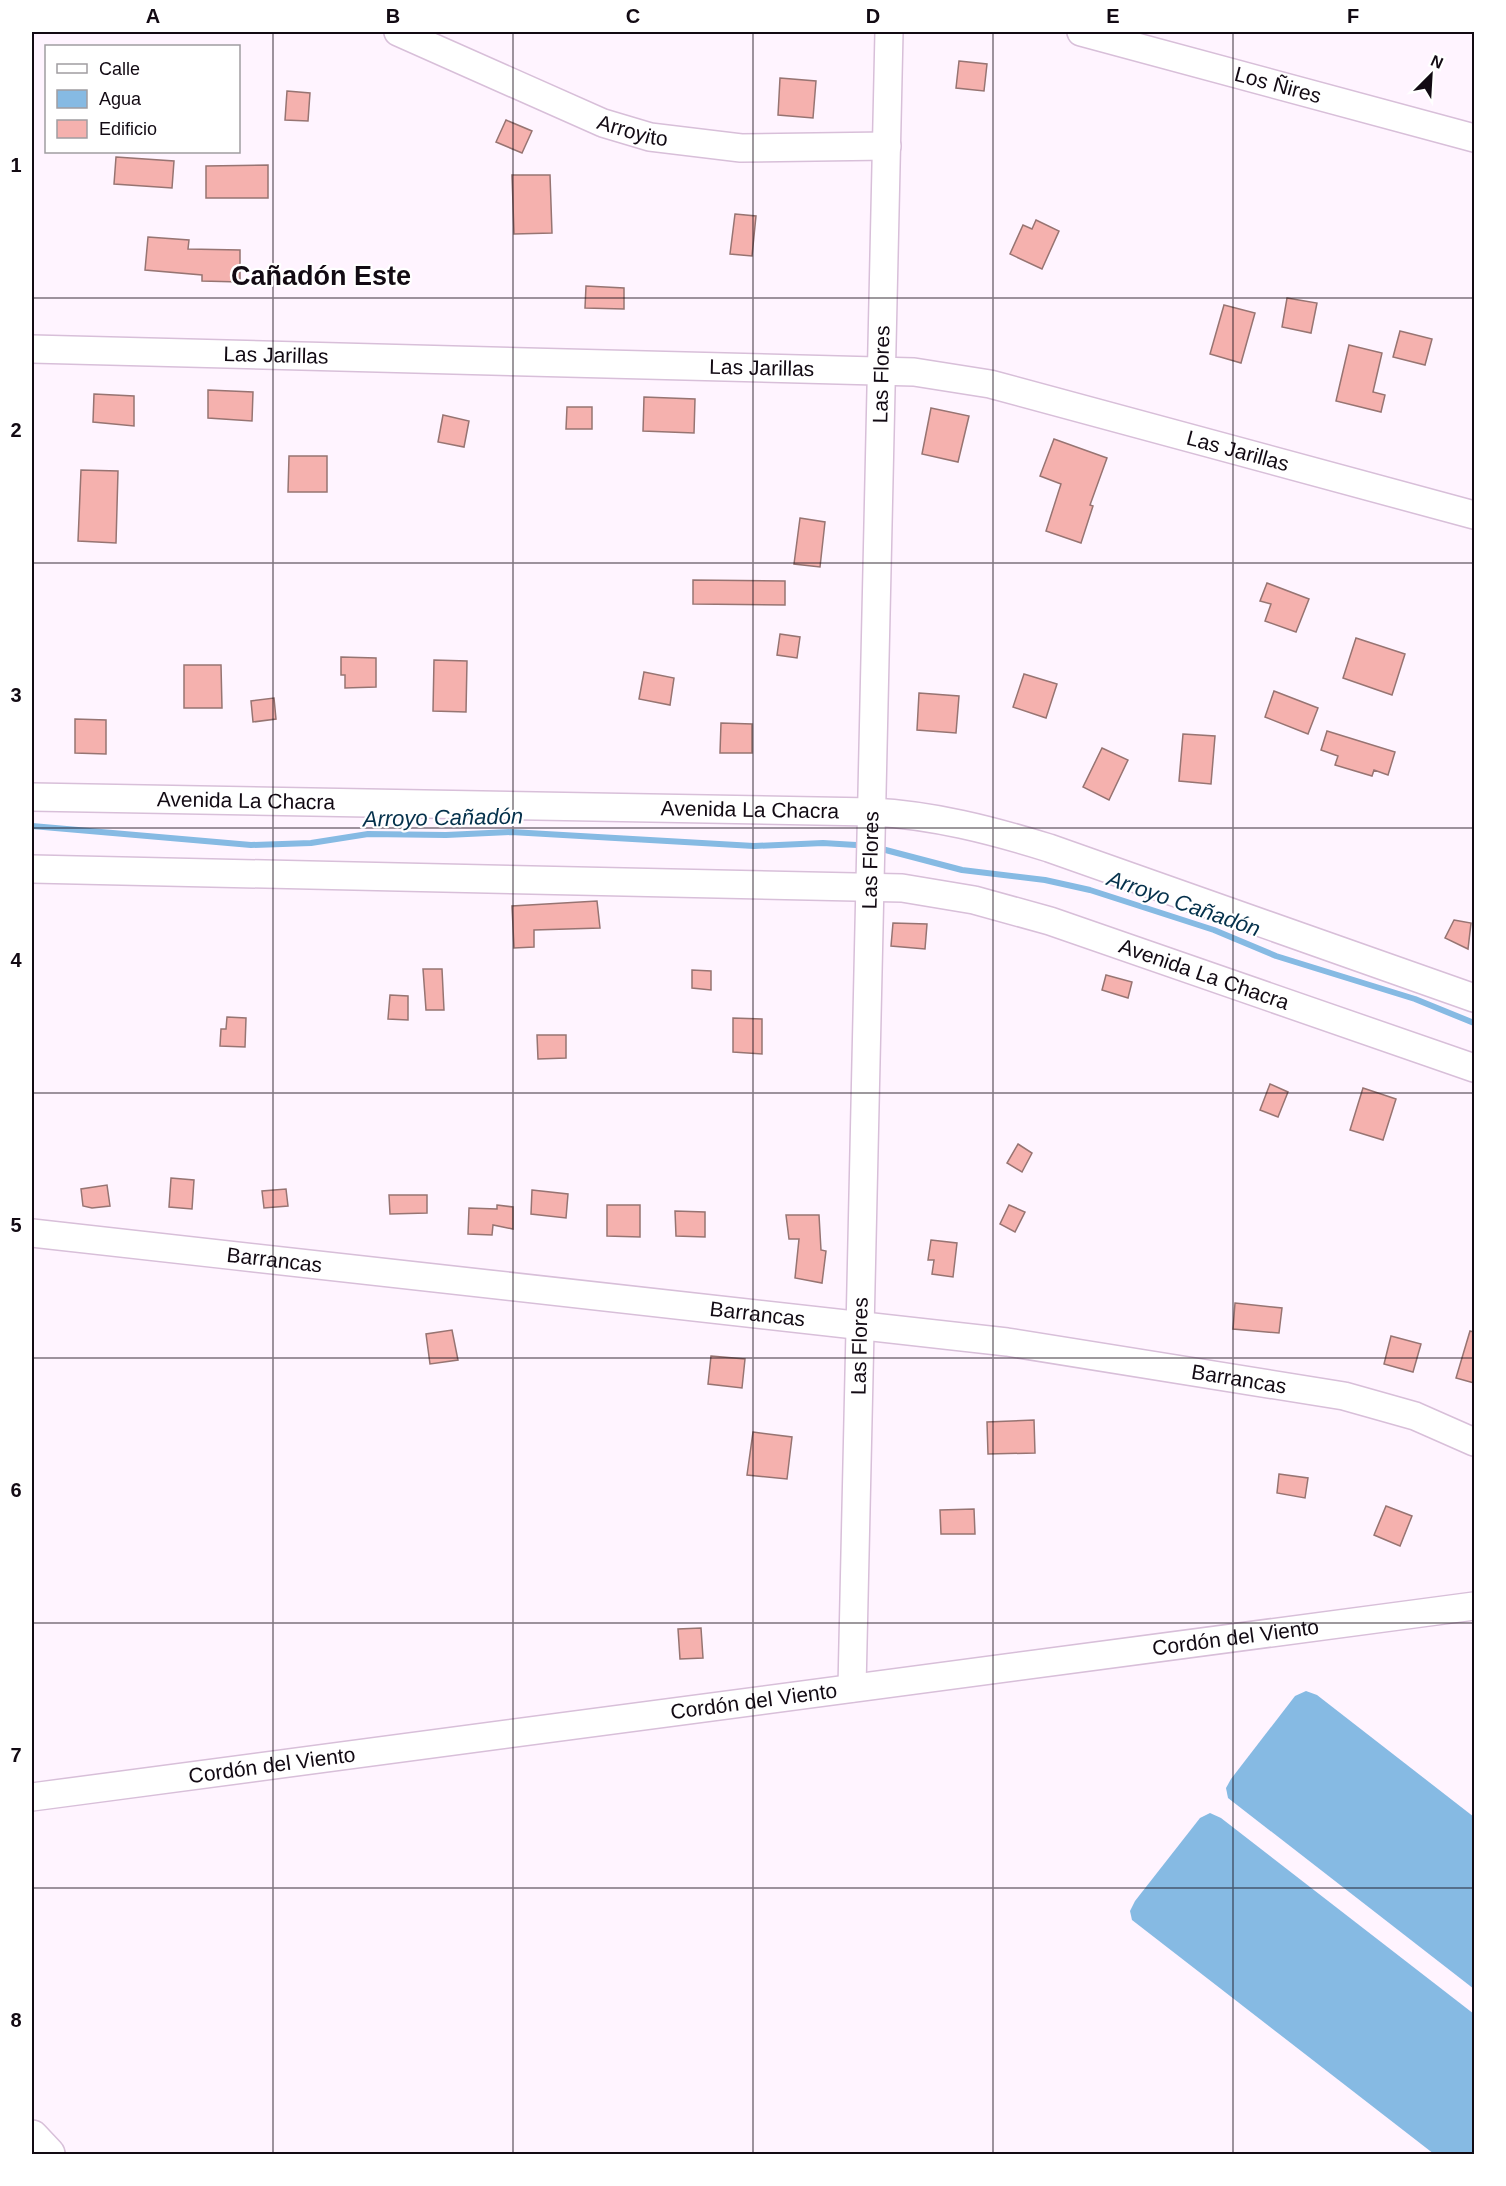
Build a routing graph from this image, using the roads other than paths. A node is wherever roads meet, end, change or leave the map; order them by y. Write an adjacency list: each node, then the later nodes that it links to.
1 (398, 32): 5 (street, Arroyito)
2 (890, 32): 5 (street, Las Flores)
3 (1081, 32): 4 (street, Los Ñires)
4 (1474, 138)
5 (887, 146): 7 (street, Las Flores)
6 (32, 349): 7 (street, Las Jarillas)
7 (882, 369): 8 (street, Las Jarillas); 10 (street, Las Flores)
8 (1474, 515)
9 (32, 796): 10 (street, Avenida La Chacra)
10 (872, 812): 12 (street, Las Flores); 13 (street, Avenida La Chacra)
11 (32, 869): 12 (street, Avenida La Chacra)
12 (870, 886): 14 (street, Avenida La Chacra); 16 (street, Las Flores)
13 (1474, 998)
14 (1474, 1068)
15 (32, 1233): 16 (street, Barrancas)
16 (860, 1325): 17 (street, Barrancas); 19 (street, Las Flores)
17 (1474, 1442)
18 (1474, 1606): 19 (street, Cordón del Viento)
19 (852, 1688): 20 (street, Cordón del Viento)
20 (32, 1797)
21 (32, 2137): 22 (highway)
22 (48, 2154)

